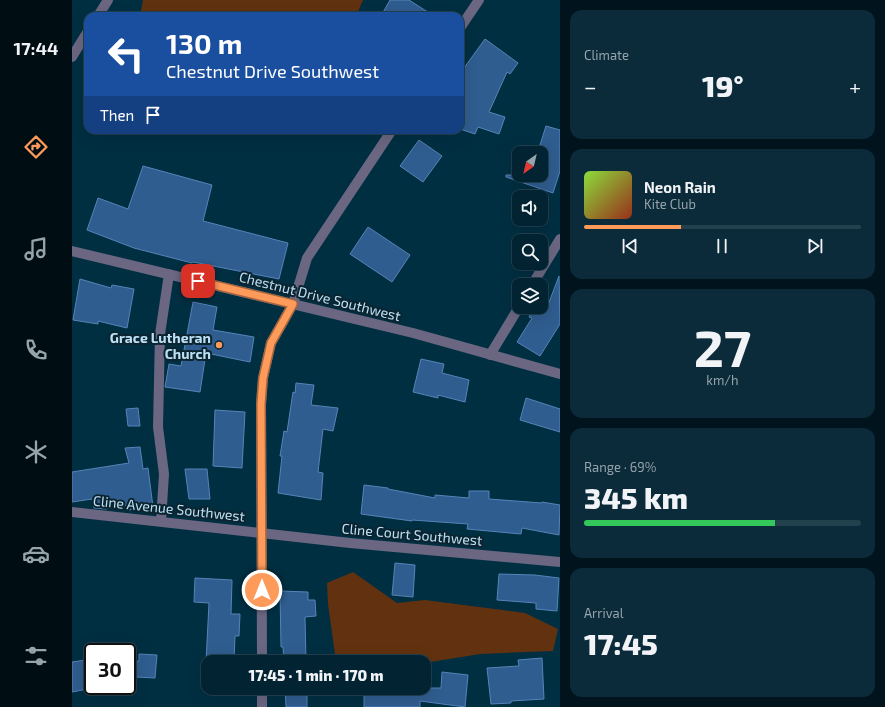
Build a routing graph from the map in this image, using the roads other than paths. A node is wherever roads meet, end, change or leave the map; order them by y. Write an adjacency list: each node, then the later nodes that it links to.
1 (108, 0): 3 (street)
2 (479, 0): 4 (street)
3 (100, 12)
4 (464, 22)
5 (84, 38): 6 (street)
6 (72, 57)
7 (389, 134): 12 (street)
8 (560, 239): 11 (street)
9 (72, 251): 10 (street, Chestnut Drive Southwest)
10 (170, 274): 12 (street, Chestnut Drive Southwest); 17 (street)
11 (536, 278)
12 (293, 304): 14 (street, Chestnut Drive Southwest); 18 (street)
13 (515, 314): 14 (street)
14 (490, 355): 15 (street, Chestnut Drive Southwest)
15 (560, 374)
16 (72, 512): 17 (street, Cline Avenue Southwest)
17 (161, 521): 18 (street, Cline Avenue Southwest)
18 (262, 532): 19 (street, Cline Court Southwest); 20 (street)
19 (560, 562)
20 (262, 655)
21 (262, 695): 22 (street)
22 (262, 707)

